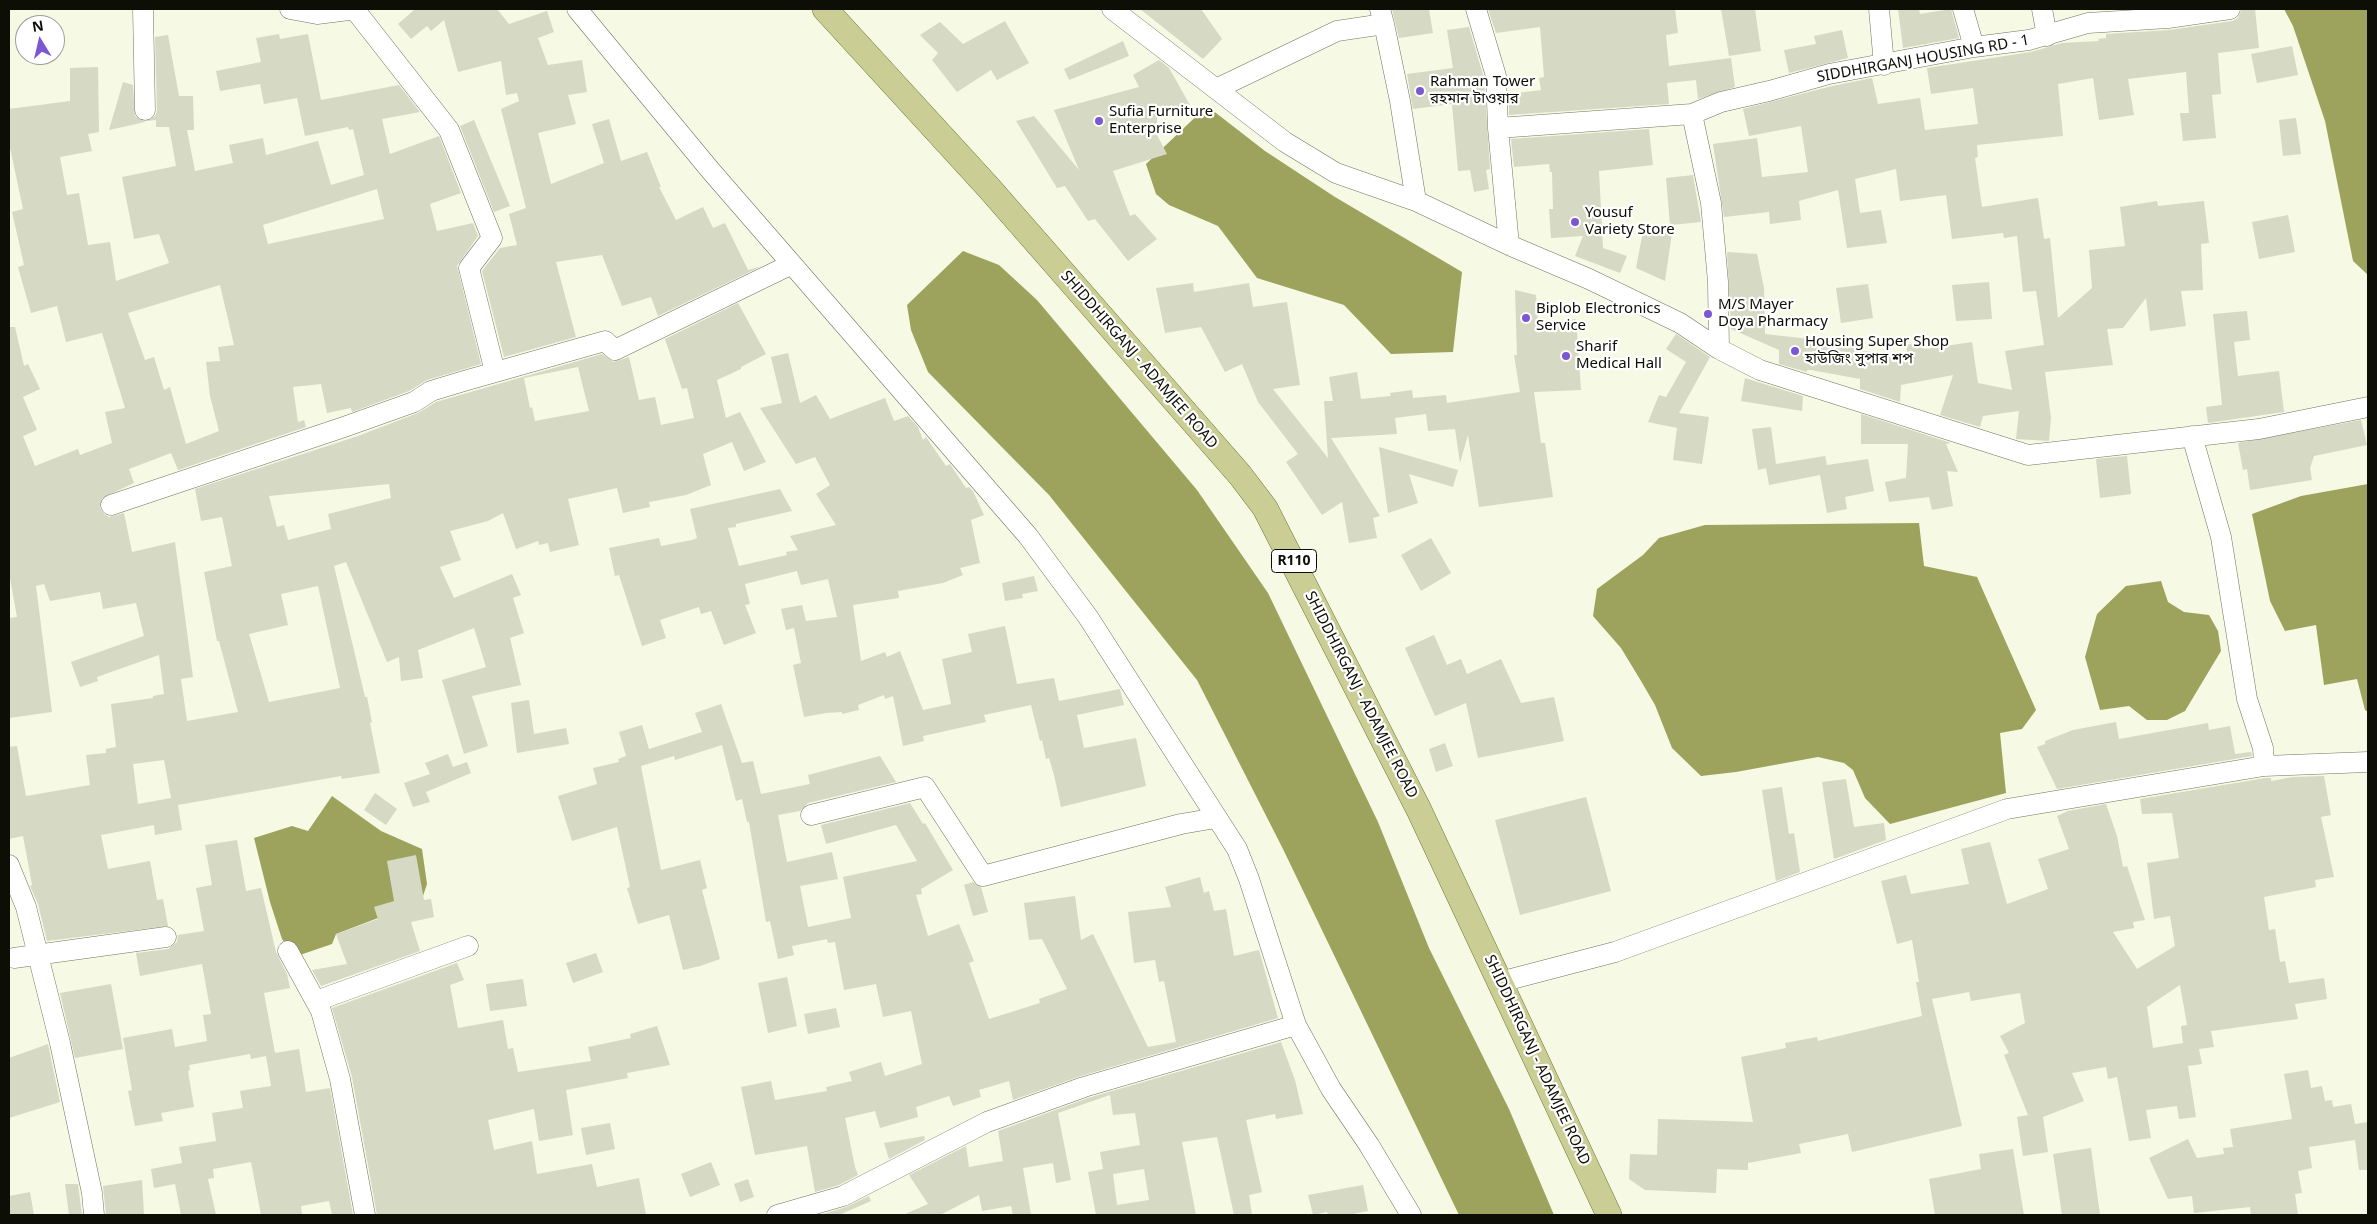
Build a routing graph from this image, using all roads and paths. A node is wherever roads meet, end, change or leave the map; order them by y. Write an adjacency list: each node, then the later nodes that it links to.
1 (143, 9): 17 (street)
2 (290, 9): 3 (street)
3 (356, 9): 24 (street)
4 (577, 9): 22 (street)
5 (825, 9): 38 (main road, SHIDDHIRGANJ - ADAMJEE ROAD / R110)
6 (1112, 9): 16 (street)
7 (1476, 9): 19 (street)
8 (1880, 9): 15 (street)
9 (1963, 9): 14 (street)
10 (2042, 9): 13 (street)
11 (2230, 9): 13 (street, SIDDHIRGANJ HOUSING RD - 1)
12 (1382, 16): 16 (street); 20 (street)
13 (2047, 36): 14 (street, SIDDHIRGANJ HOUSING RD - 1)
14 (1974, 48): 15 (street, SIDDHIRGANJ HOUSING RD - 1)
15 (1884, 65): 18 (street, SIDDHIRGANJ HOUSING RD - 1)
16 (1216, 89): 20 (street)
17 (144, 110)
18 (1692, 114): 19 (street, SIDDHIRGANJ HOUSING RD - 1); 23 (street)
19 (1498, 128): 21 (street)
20 (1416, 201): 21 (street)
21 (1509, 245): 23 (street)
22 (792, 264): 24 (street); 31 (street)
23 (1719, 349): 26 (street)
24 (495, 372): 27 (street)
25 (2368, 407): 26 (street)
26 (2192, 436): 29 (street)
27 (111, 505)
28 (2368, 762): 29 (street)
29 (2264, 766): 38 (street)
30 (811, 815): 31 (street)
31 (1216, 818): 40 (street)
32 (9, 865): 36 (street)
33 (166, 937): 36 (street)
34 (468, 946): 39 (street)
35 (288, 951): 39 (street)
36 (38, 954): 37 (street); 41 (street)
37 (14, 958)
38 (1500, 982): 45 (main road, SHIDDHIRGANJ - ADAMJEE ROAD / R110)
39 (316, 1001): 42 (street)
40 (1296, 1025): 43 (street); 44 (street)
41 (94, 1215)
42 (365, 1215)
43 (777, 1215)
44 (1410, 1215)
45 (1609, 1215)

